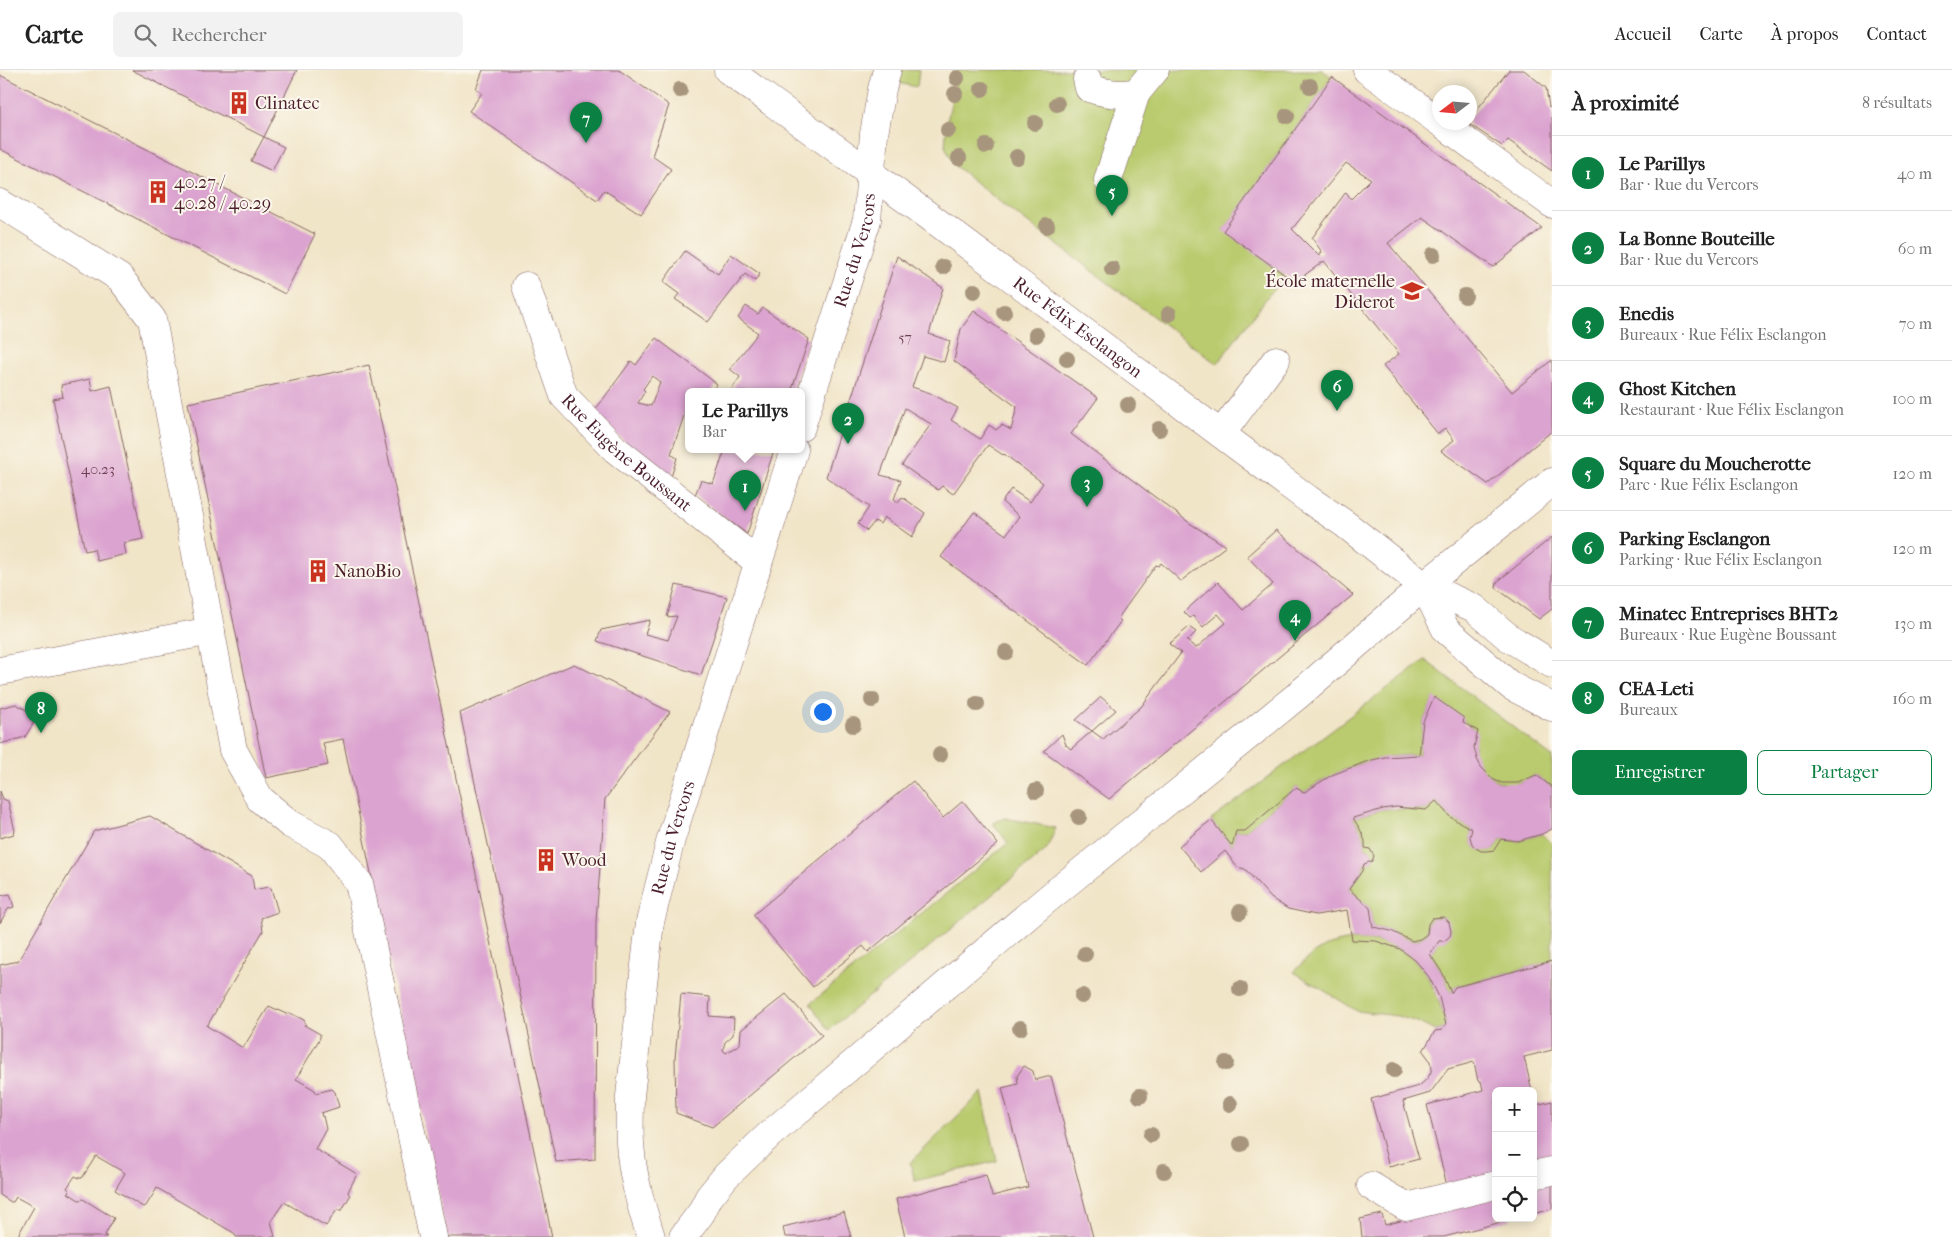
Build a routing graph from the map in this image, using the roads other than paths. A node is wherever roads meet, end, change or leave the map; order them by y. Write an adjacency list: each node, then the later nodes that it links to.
1 (728, 70): 9 (street, Rue Félix Esclangon)
2 (887, 70): 9 (street, Rue du Vercors)
3 (1155, 70): 6 (street)
4 (1367, 70): 7 (street)
5 (1087, 79): 6 (street)
6 (1136, 92): 10 (street)
7 (1432, 116)
8 (1451, 130): 12 (street)
9 (870, 174): 15 (street, Rue du Vercors); 16 (street, Rue Félix Esclangon)
10 (1108, 180)
11 (0, 203): 21 (street)
12 (1552, 204)
13 (526, 286): 19 (street, Rue Eugène Boussant)
14 (1276, 360): 16 (street)
15 (805, 414)
16 (1221, 434): 20 (street, Rue Félix Esclangon)
17 (793, 453): 19 (street, Rue du Vercors)
18 (1552, 482): 20 (street)
19 (758, 562): 33 (street, Rue du Vercors)
20 (1424, 586): 22 (street, Rue Félix Esclangon); 24 (street, Rue Félix Esclangon); 31 (street)
21 (211, 631): 23 (street); 32 (street)
22 (1552, 664)
23 (0, 671)
24 (1516, 688): 25 (street, Rue Félix Esclangon); 26 (street)
25 (1552, 707)
26 (1552, 716)
27 (1552, 1171): 28 (street)
28 (1537, 1174)
29 (1371, 1186): 30 (street)
30 (1492, 1186)
31 (704, 1216): 34 (street)
32 (433, 1237)
33 (651, 1237)
34 (683, 1237)

